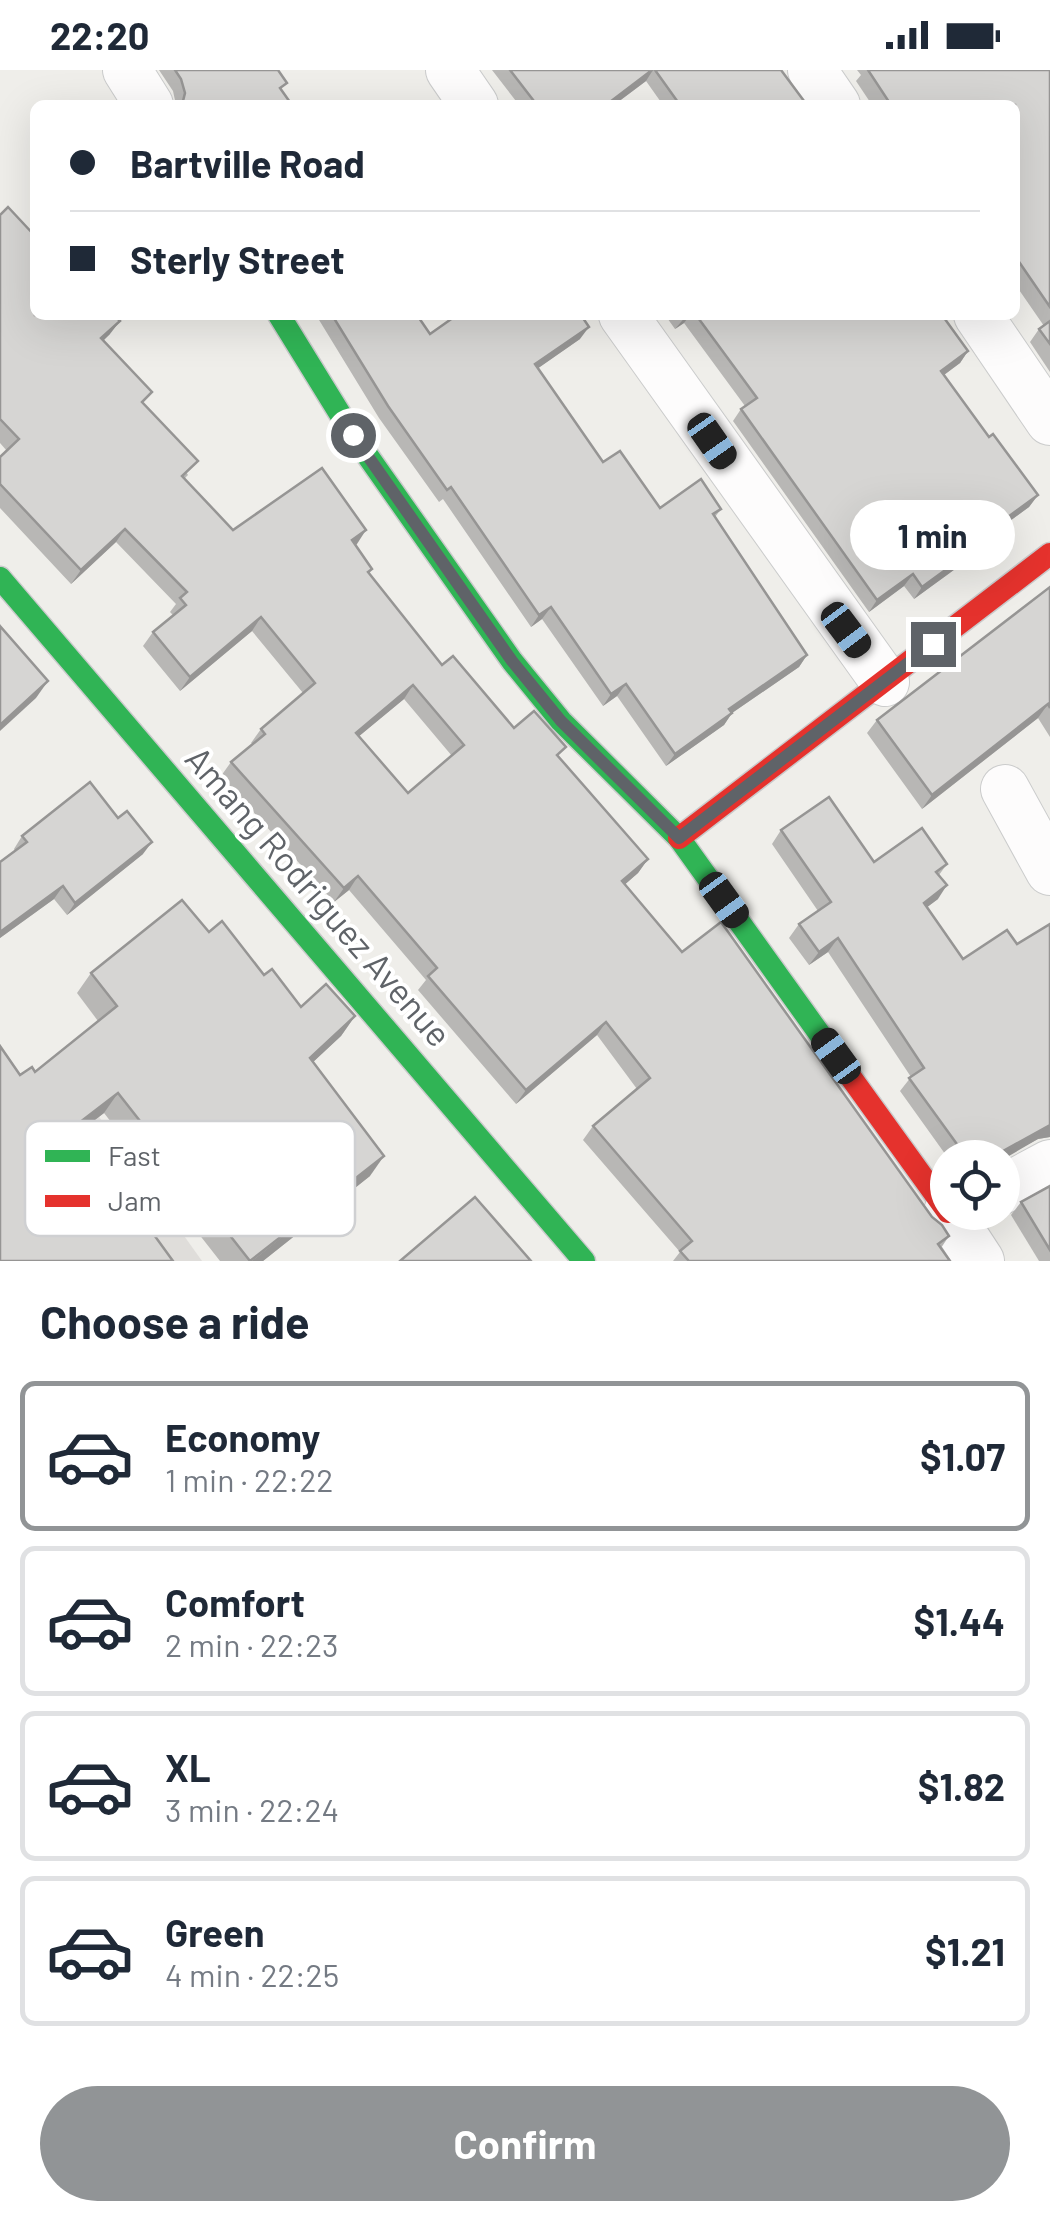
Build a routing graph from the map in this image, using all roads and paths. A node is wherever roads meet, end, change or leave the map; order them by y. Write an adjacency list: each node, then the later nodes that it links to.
1 (127, 70): 4 (street)
2 (450, 70): 5 (street)
3 (812, 70): 6 (street)
4 (146, 100)
5 (471, 100)
6 (833, 100)
7 (282, 320): 15 (street)
8 (627, 320): 13 (street)
9 (981, 320): 10 (street)
10 (1050, 421)
11 (1050, 554): 13 (street)
12 (0, 578): 21 (street, Amang Rodriguez Avenue)
13 (885, 682): 15 (street)
14 (1005, 789): 16 (street)
15 (679, 838): 19 (street)
16 (1050, 870)
17 (1050, 1164): 18 (street)
18 (1020, 1180)
19 (930, 1184)
20 (962, 1230): 22 (street)
21 (584, 1261)
22 (980, 1261)

